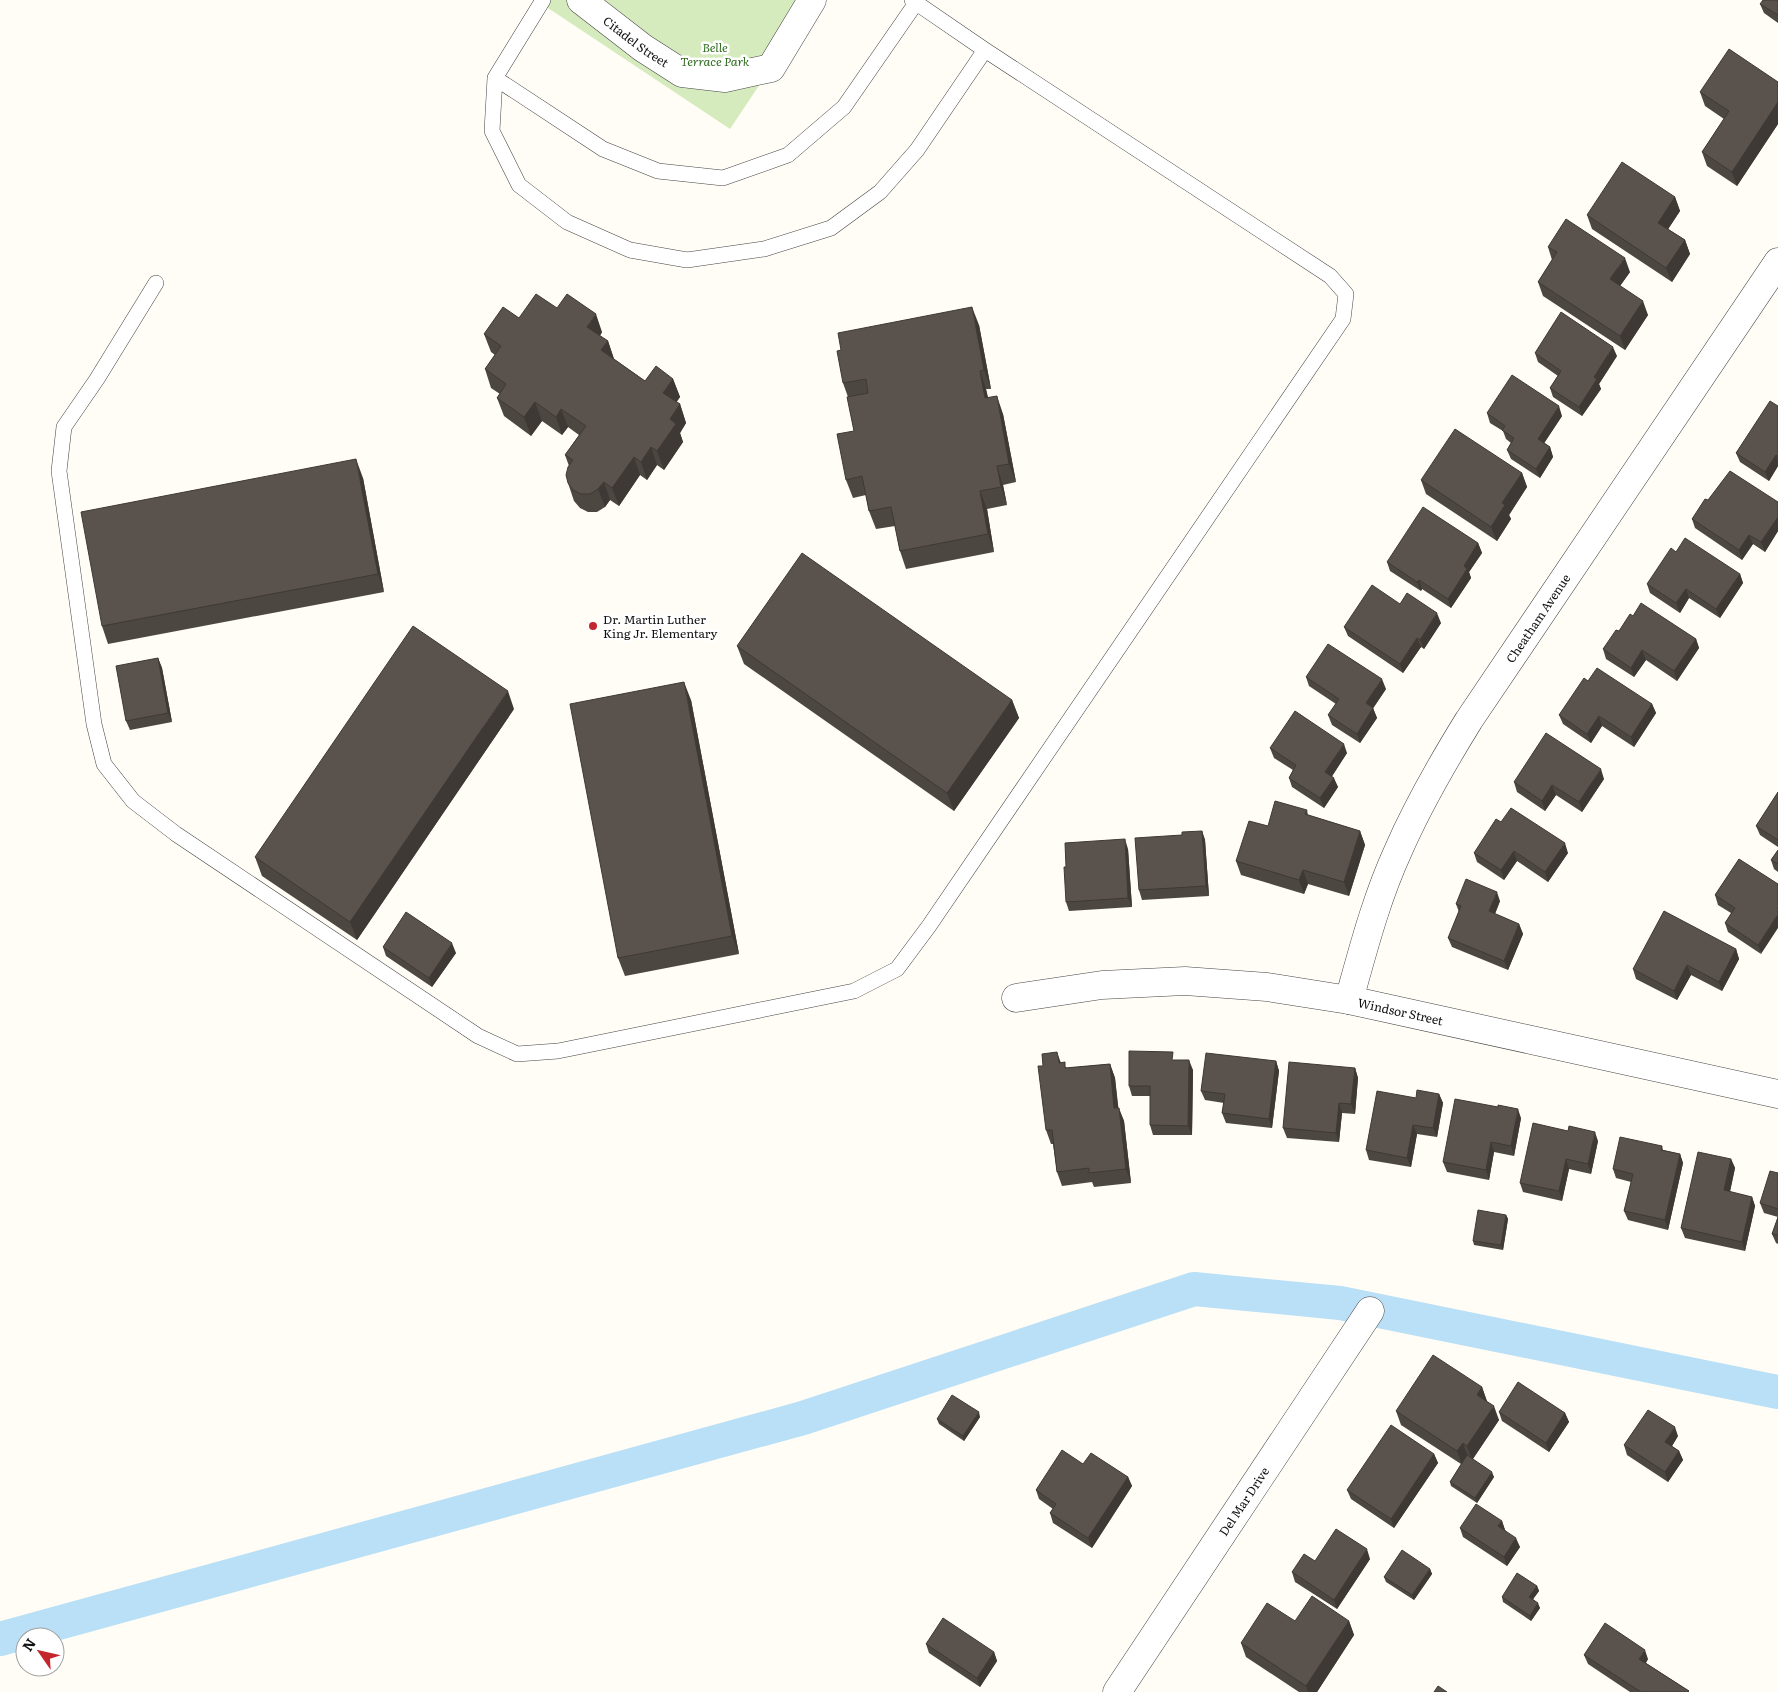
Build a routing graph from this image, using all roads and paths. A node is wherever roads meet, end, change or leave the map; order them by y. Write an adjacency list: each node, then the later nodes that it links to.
1 (542, 0): 6 (lane)
2 (581, 0): 3 (street, Citadel Street)
3 (812, 0)
4 (914, 1): 5 (lane); 6 (lane)
5 (985, 50): 6 (lane); 8 (lane)
6 (495, 78)
7 (1778, 262): 10 (street, Cheatham Avenue)
8 (156, 283)
9 (1016, 998): 10 (street, Windsor Street)
10 (1349, 1000): 11 (street, Windsor Street)
11 (1778, 1094)
12 (1370, 1311): 13 (street, Del Mar Drive)
13 (1117, 1692)

